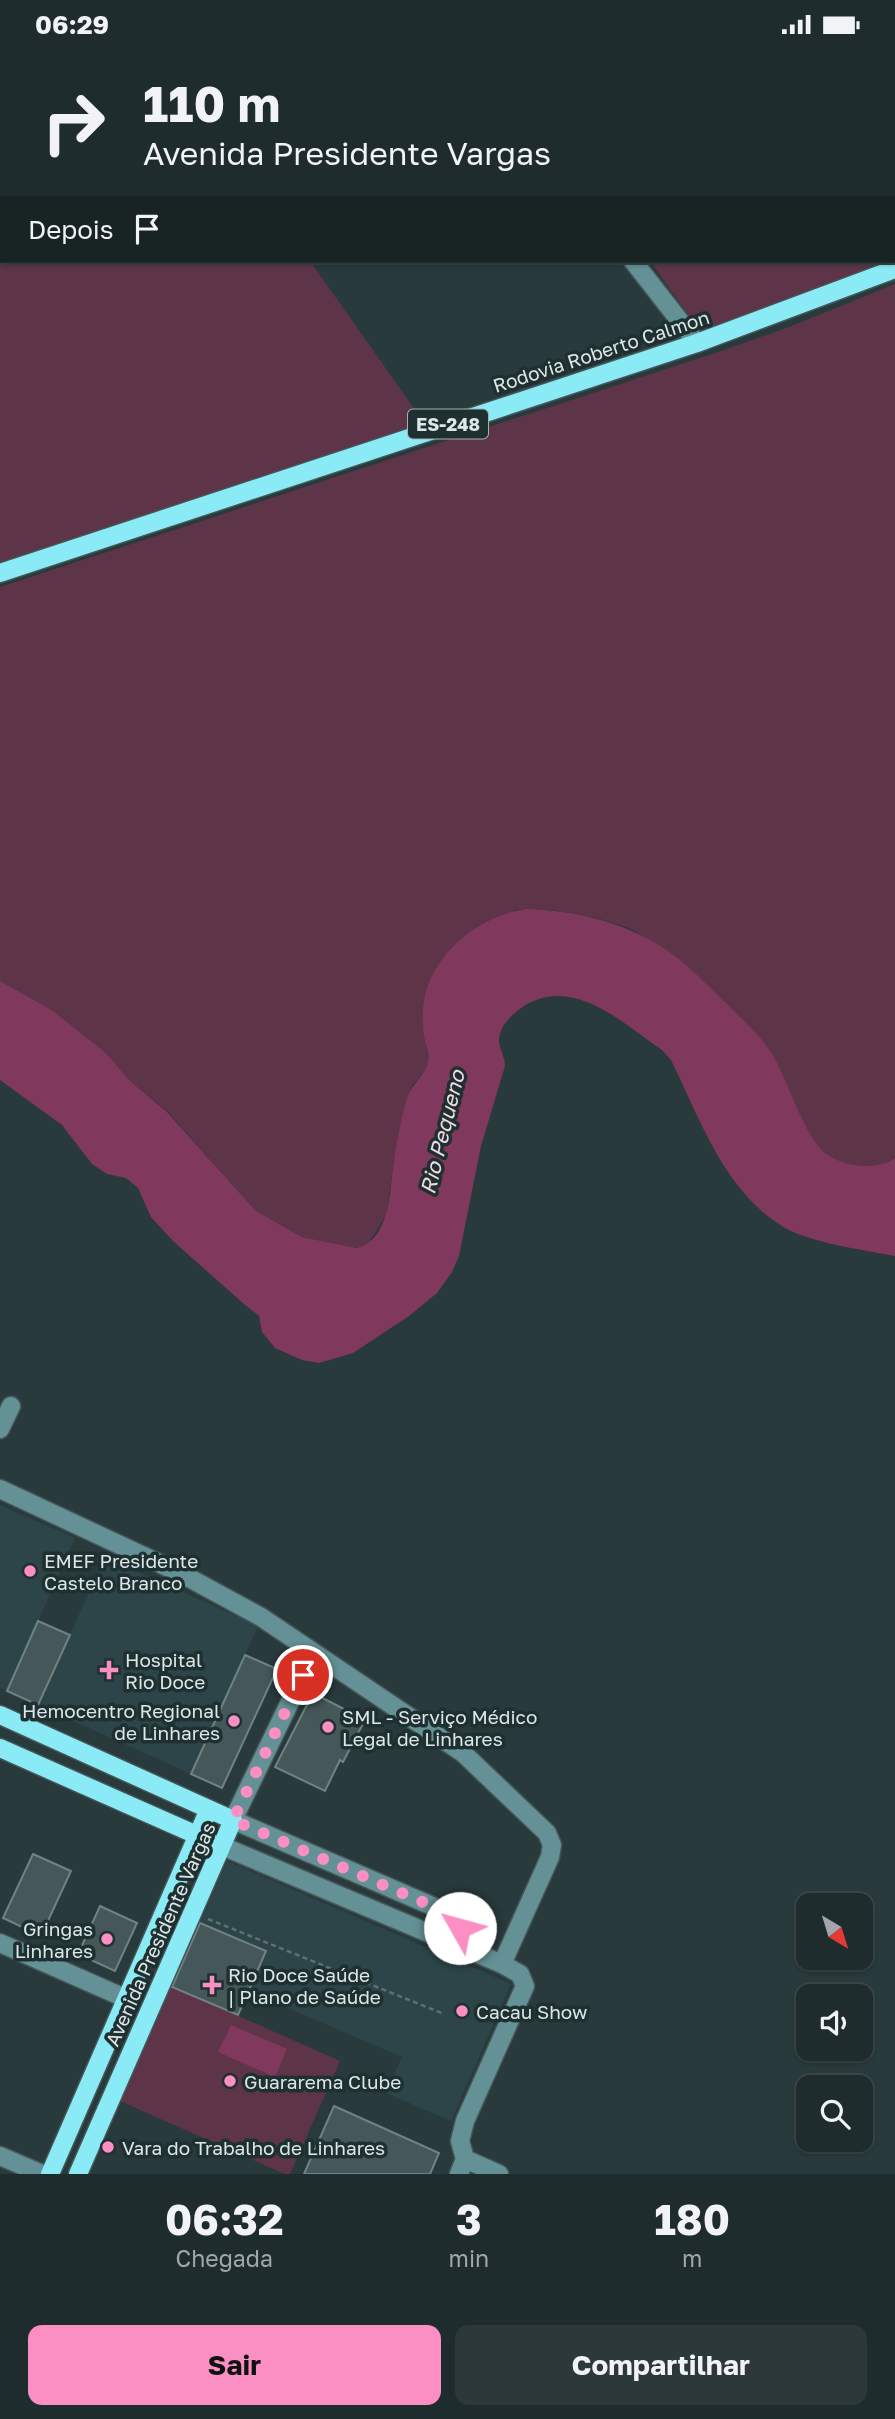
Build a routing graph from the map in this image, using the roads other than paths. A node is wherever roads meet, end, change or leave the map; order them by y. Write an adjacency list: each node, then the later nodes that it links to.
1 (635, 263): 3 (street)
2 (895, 269): 3 (main road, Rodovia Roberto Calmon / ES-248)
3 (697, 343): 4 (main road, Rodovia Roberto Calmon / ES-248)
4 (0, 573)
5 (11, 1406): 6 (street)
6 (0, 1429)
7 (0, 1489): 17 (street)
8 (303, 1675): 12 (street, Avenida Presidente Vargas)
9 (0, 1715): 11 (main road)
10 (0, 1748): 13 (main road)
11 (209, 1809): 12 (main road); 13 (main road, Avenida Presidente Vargas)
12 (233, 1820): 14 (main road, Avenida Presidente Vargas); 16 (street)
13 (198, 1836): 14 (main road); 19 (main road, Avenida Presidente Vargas)
14 (222, 1846): 16 (street); 18 (main road, Avenida Presidente Vargas)
15 (0, 1943): 19 (street)
16 (467, 1950): 17 (street)
17 (502, 1964): 21 (street)
18 (160, 1987): 19 (main road); 24 (main road, Avenida Presidente Vargas)
19 (127, 1999): 23 (main road, Avenida Presidente Vargas)
20 (0, 2156): 22 (street)
21 (462, 2167): 25 (street)
22 (41, 2174)
23 (50, 2174)
24 (78, 2174)
25 (499, 2174)

